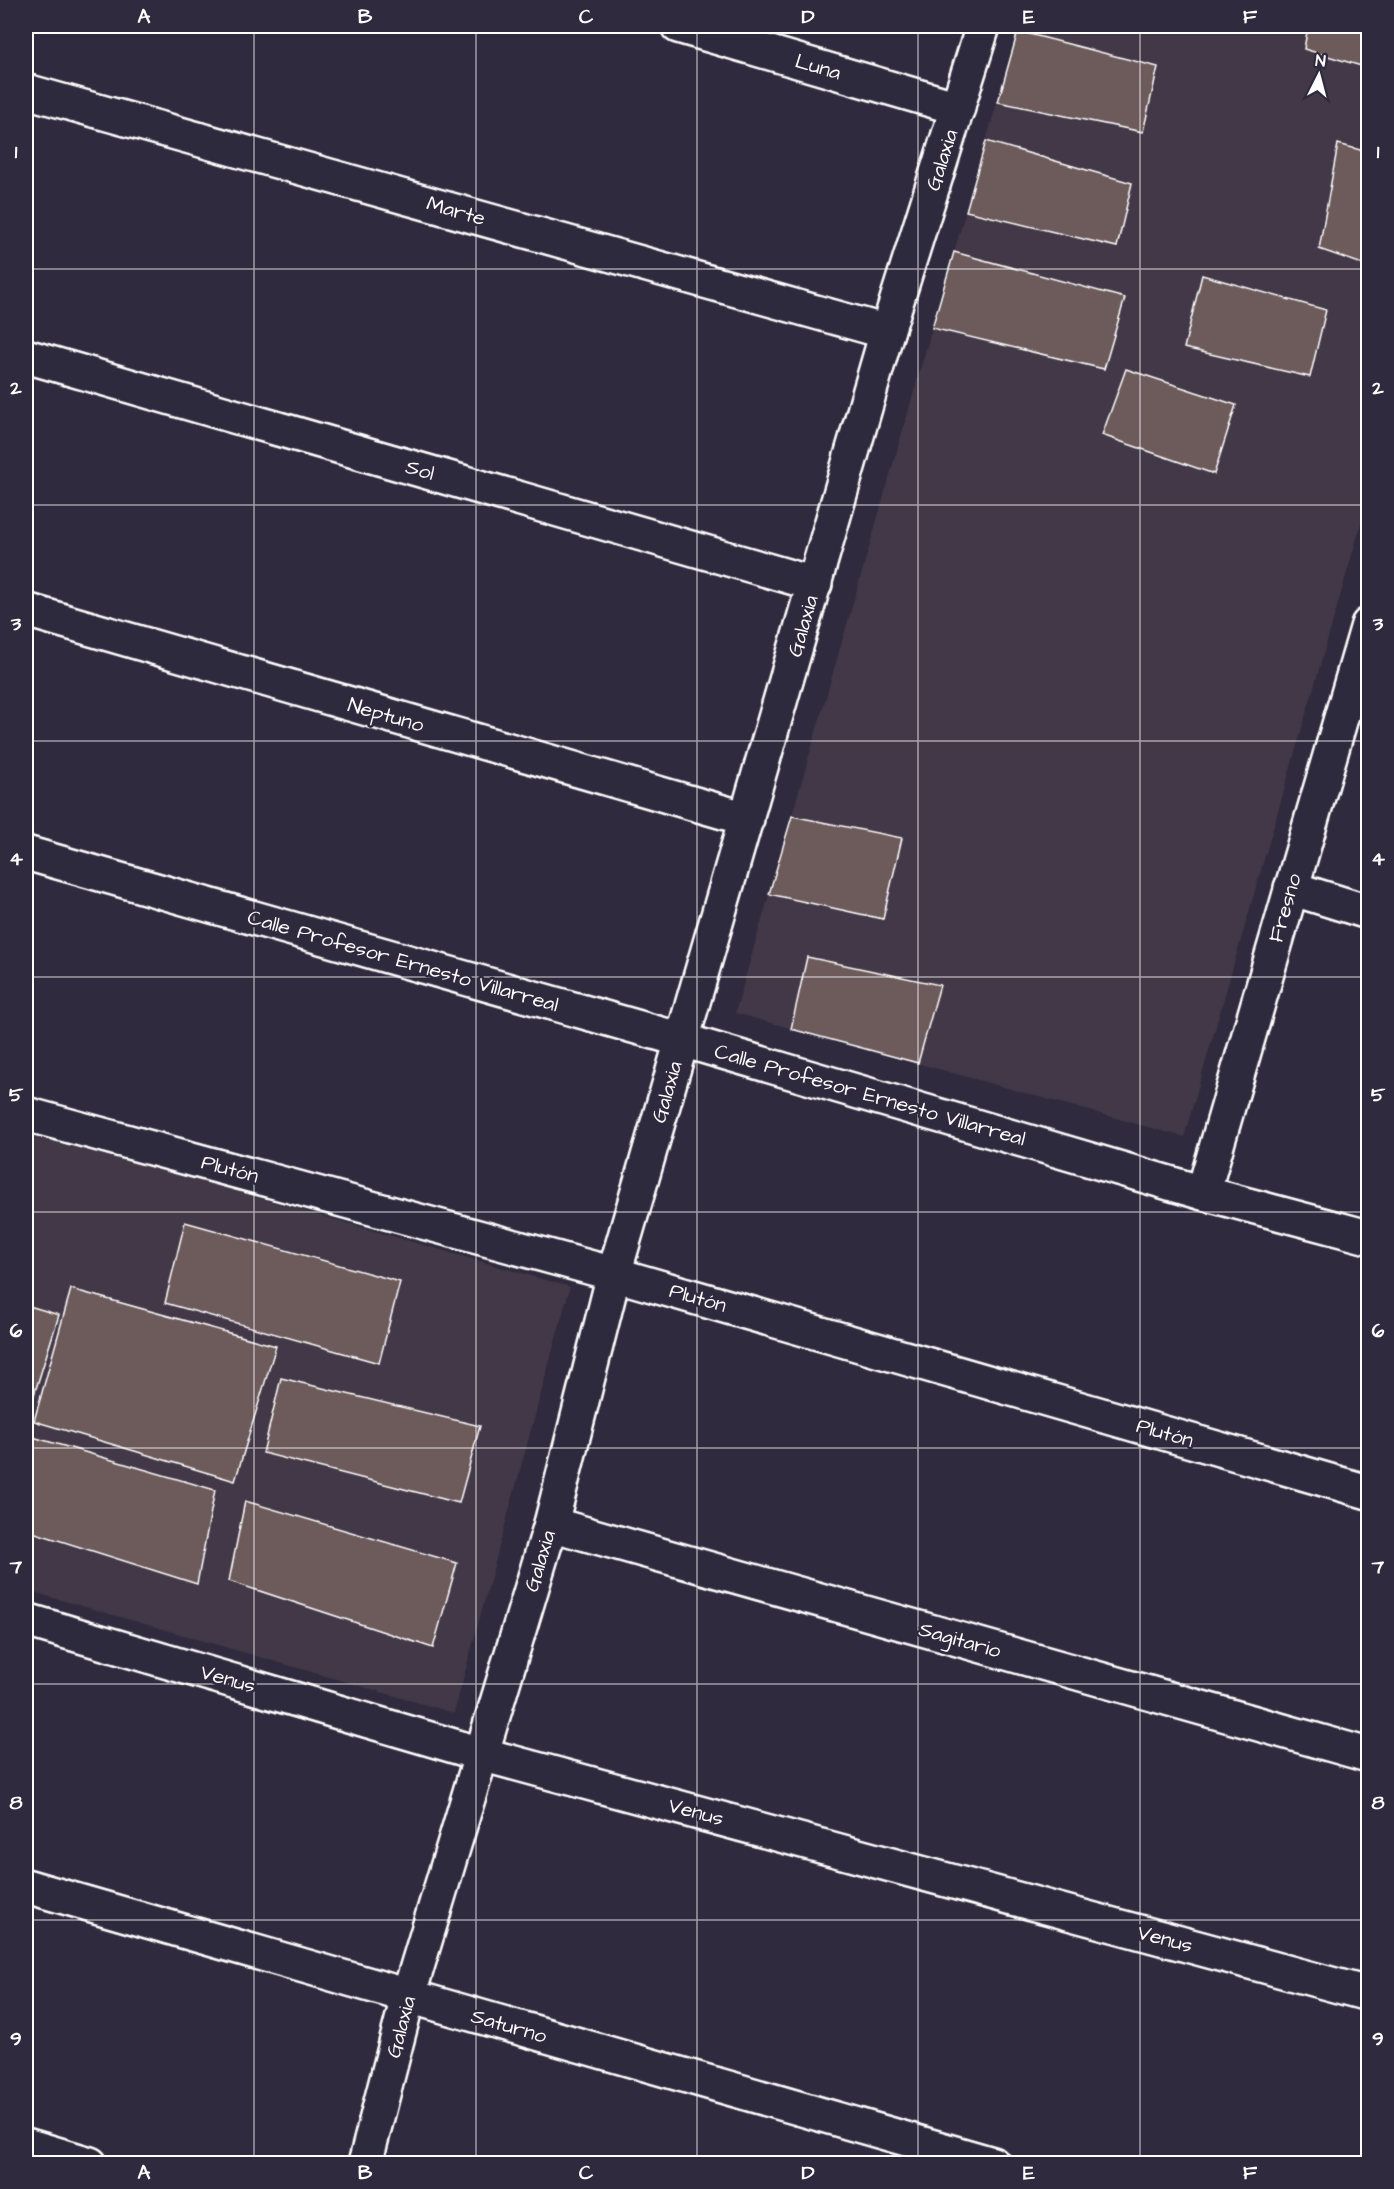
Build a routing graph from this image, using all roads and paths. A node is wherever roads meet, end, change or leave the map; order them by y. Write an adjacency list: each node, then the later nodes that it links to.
1 (678, 26): 4 (street, Luna)
2 (983, 26): 4 (street, Galaxia)
3 (26, 91): 5 (street, Marte)
4 (958, 108): 5 (street, Galaxia)
5 (887, 332): 7 (street, Galaxia)
6 (26, 356): 7 (street, Sol)
7 (815, 584): 10 (street, Galaxia)
8 (26, 610): 10 (street, Neptuno)
9 (1368, 625): 12 (street, Fresno)
10 (747, 819): 14 (street, Galaxia)
11 (26, 853): 14 (street, Calle Profesor Ernesto Villarreal)
12 (1291, 888): 13 (street); 16 (street, Fresno)
13 (1368, 912)
14 (682, 1040): 16 (street, Calle Profesor Ernesto Villarreal); 18 (street, Galaxia)
15 (26, 1114): 18 (street, Plutón)
16 (1203, 1193): 17 (street, Calle Profesor Ernesto Villarreal)
17 (1368, 1238)
18 (614, 1274): 19 (street, Plutón); 20 (street, Galaxia)
19 (1368, 1492)
20 (551, 1524): 22 (street, Galaxia); 23 (street, Sagitario)
21 (26, 1620): 22 (street, Venus)
22 (481, 1754): 25 (street, Venus); 26 (street, Galaxia)
23 (1368, 1755)
24 (26, 1886): 26 (street, Saturno)
25 (1368, 1994)
26 (408, 1997): 29 (street, Galaxia); 30 (street, Saturno)
27 (26, 2145): 28 (street)
28 (90, 2163)
29 (365, 2163)
30 (993, 2163)

